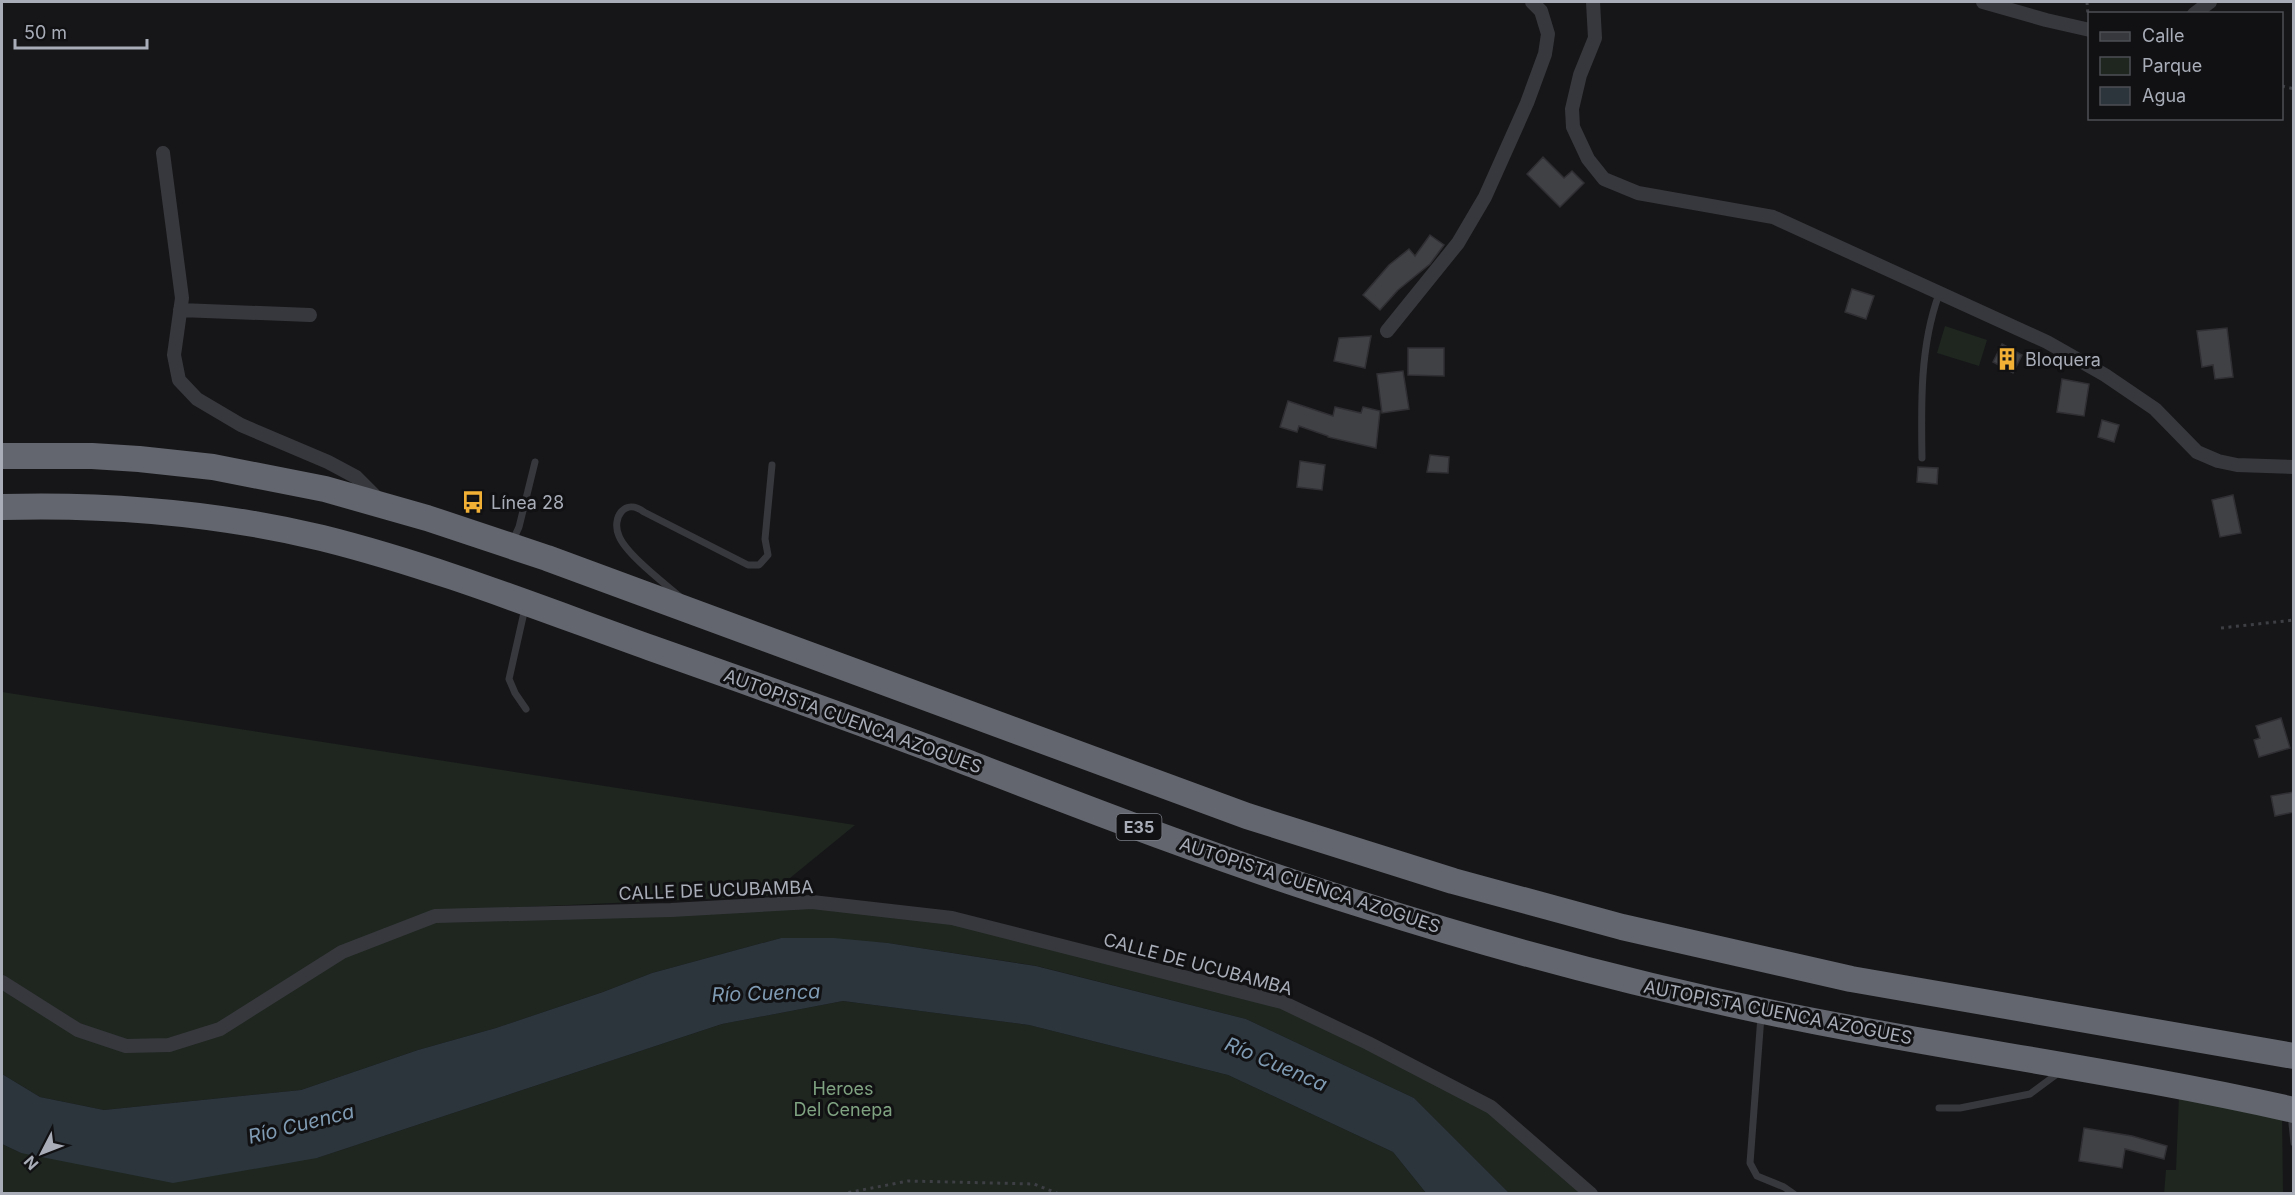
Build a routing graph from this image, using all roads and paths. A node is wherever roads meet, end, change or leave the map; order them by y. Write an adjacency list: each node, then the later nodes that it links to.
1 (1532, 2): 11 (street)
2 (1593, 2): 8 (street)
3 (1983, 2): 6 (street)
4 (2210, 2): 5 (street)
5 (2197, 12)
6 (2088, 30)
7 (164, 153): 9 (street)
8 (1939, 294): 13 (lane); 16 (street)
9 (180, 310): 10 (street); 17 (street)
10 (310, 315)
11 (1387, 331)
12 (2, 456): 17 (highway)
13 (1922, 458)
14 (536, 462): 19 (lane)
15 (772, 465): 21 (lane)
16 (2294, 466)
17 (384, 505): 19 (highway)
18 (2, 507): 20 (highway, AUTOPISTA CUENCA AZOGUES / E35)
19 (511, 546): 21 (highway)
20 (526, 602): 24 (lane); 26 (highway, AUTOPISTA CUENCA AZOGUES / E35)
21 (697, 612): 27 (highway)
22 (2294, 620): 23 (path)
23 (2221, 628)
24 (526, 709)
25 (2, 982): 34 (street, CALLE DE UCUBAMBA)
26 (1761, 1010): 28 (highway, AUTOPISTA CUENCA AZOGUES / E35); 35 (lane)
27 (2294, 1056)
28 (2067, 1066): 29 (lane); 30 (highway, AUTOPISTA CUENCA AZOGUES / E35)
29 (1939, 1107)
30 (2292, 1109): 31 (lane)
31 (2294, 1143)
32 (841, 1194): 33 (path)
33 (1059, 1194)
34 (1592, 1194)
35 (1794, 1194)

